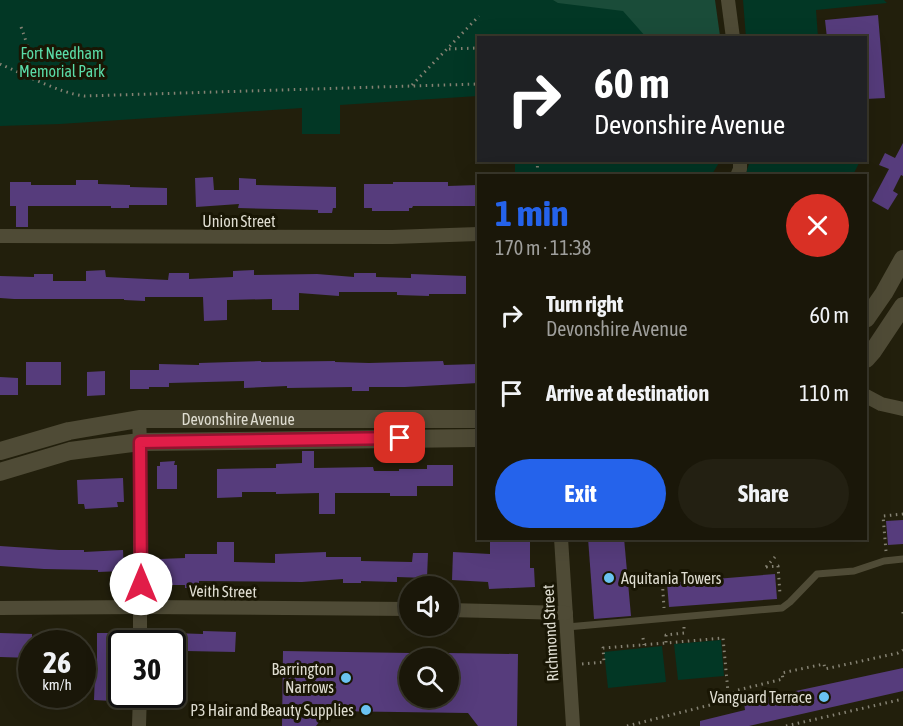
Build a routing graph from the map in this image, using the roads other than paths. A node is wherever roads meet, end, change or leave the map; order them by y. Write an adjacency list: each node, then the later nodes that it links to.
1 (728, 0): 2 (street)
2 (733, 36)
3 (477, 234): 4 (street, Union Street)
4 (0, 236)
5 (903, 259): 7 (street)
6 (903, 306): 8 (street)
7 (867, 318)
8 (867, 358)
9 (867, 397): 10 (street)
10 (903, 409)
11 (139, 419): 12 (street, Devonshire Avenue); 14 (street); 15 (street, Devonshire Avenue)
12 (477, 419)
13 (477, 438): 14 (street, Devonshire Avenue)
14 (140, 442): 16 (street, Devonshire Avenue); 19 (street)
15 (0, 451)
16 (0, 472)
17 (561, 540): 23 (street, Richmond Street)
18 (903, 559): 24 (lane)
19 (141, 607): 20 (street, Veith Street); 21 (street, Veith Street); 25 (street)
20 (0, 608)
21 (399, 609)
22 (459, 610): 23 (street)
23 (566, 613): 24 (street, Richmond Street)
24 (567, 627): 28 (street, Richmond Street)
25 (140, 630)
26 (140, 708): 27 (street)
27 (139, 726)
28 (573, 726)

